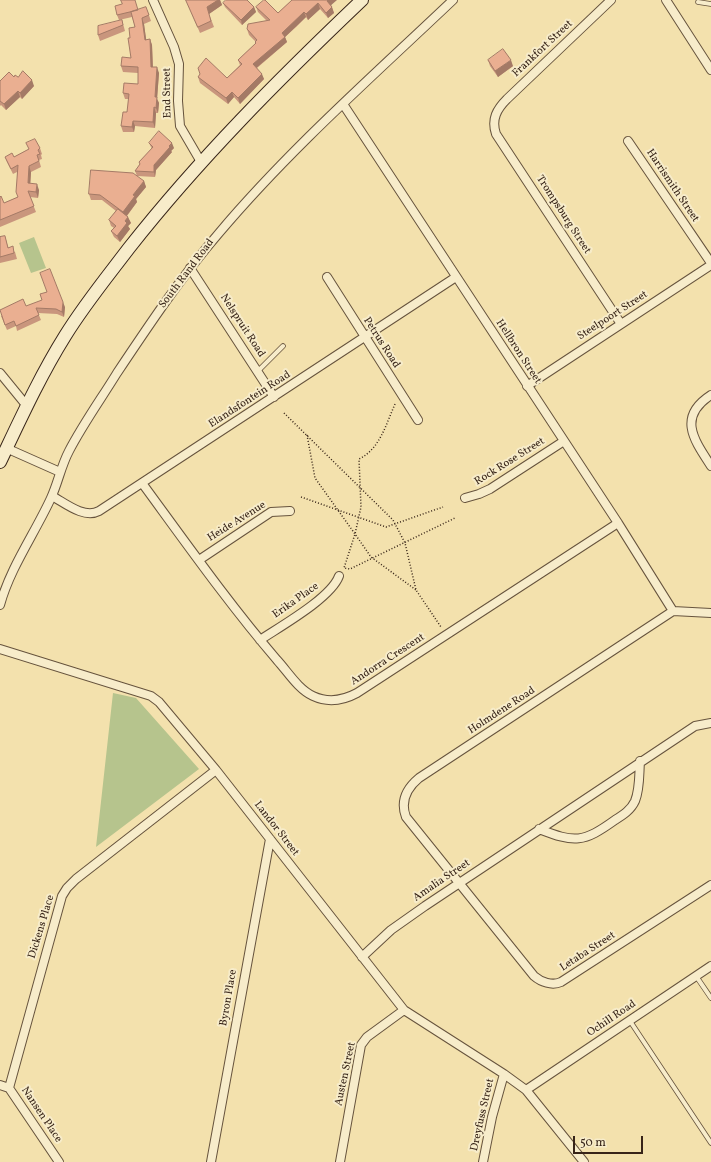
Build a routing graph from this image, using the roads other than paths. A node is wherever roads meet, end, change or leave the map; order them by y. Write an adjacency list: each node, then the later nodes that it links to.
1 (153, 0): 12 (street, End Street)
2 (362, 0): 12 (main road)
3 (453, 0): 9 (street, South Rand Road)
4 (611, 0): 10 (street, Frankfort Street)
5 (666, 0): 8 (street)
6 (698, 2): 7 (lane)
7 (711, 4)
8 (711, 70)
9 (343, 104): 14 (street, South Rand Road); 16 (street, Hellbron Street)
10 (495, 116): 17 (street, Trompsburg Street)
11 (628, 141): 13 (street, Harrismith Street)
12 (201, 162): 25 (main road)
13 (711, 264): 17 (street, Steelpoort Street)
14 (190, 268): 20 (street, Nelspruit Road); 31 (street, South Rand Road)
15 (327, 277): 18 (street, Petrus Road)
16 (456, 277): 18 (street, Elandsfontein Road); 22 (street, Hellbron Street)
17 (621, 324): 22 (street, Steelpoort Street)
18 (364, 338): 24 (street, Elandsfontein Road); 26 (street, Petrus Road)
19 (283, 346): 20 (lane)
20 (258, 371): 24 (street, Nelspruit Road)
21 (0, 373): 25 (street)
22 (527, 386): 27 (street, Hellbron Street)
23 (711, 395): 30 (street)
24 (274, 397): 32 (street, Elandsfontein Road)
25 (28, 406): 28 (main road)
26 (418, 420)
27 (564, 441): 34 (street, Rock Rose Street); 36 (street, Hellbron Street)
28 (6, 448): 29 (main road); 31 (street)
29 (0, 462)
30 (711, 466)
31 (60, 472): 33 (street, South Rand Road)
32 (142, 483): 33 (street, Elandsfontein Road); 37 (street, Andorra Crescent)
33 (52, 496): 39 (street, South Rand Road)
34 (465, 498)
35 (290, 511): 37 (street, Heide Avenue)
36 (618, 522): 40 (street, Hellbron Street); 42 (street, Andorra Crescent)
37 (199, 560): 42 (street, Andorra Crescent)
38 (340, 576): 42 (street, Erika Place)
39 (0, 605)
40 (673, 611): 41 (street); 49 (street, Holmdene Road)
41 (711, 613)
42 (260, 640)
43 (0, 649): 46 (street, Landor Street)
44 (711, 723): 45 (street, Amalia Street)
45 (640, 762): 47 (street, Amalia Street); 47 (street)
46 (216, 770): 48 (street, Landor Street); 59 (street, Dickens Place)
47 (539, 829): 49 (street, Amalia Street)
48 (270, 838): 51 (street, Landor Street); 63 (street, Byron Place)
49 (460, 882): 50 (street, Letaba Street); 51 (street, Amalia Street)
50 (711, 885)
51 (362, 957): 55 (street, Landor Street)
52 (711, 966): 53 (street, Ochill Road)
53 (696, 976): 54 (lane); 56 (street, Ochill Road)
54 (711, 998)
55 (404, 1010): 57 (street, Landor Street); 64 (street, Austen Street)
56 (630, 1020): 60 (street, Ochill Road); 61 (lane)
57 (504, 1074): 60 (street, Landor Street); 65 (street, Dreyfuss Street)
58 (0, 1085): 59 (street, Nansen Place)
59 (10, 1088): 62 (street, Nansen Place)
60 (526, 1090): 66 (street, Landor Street)
61 (711, 1143)
62 (59, 1162)
63 (211, 1162)
64 (340, 1162)
65 (483, 1162)
66 (584, 1162)

